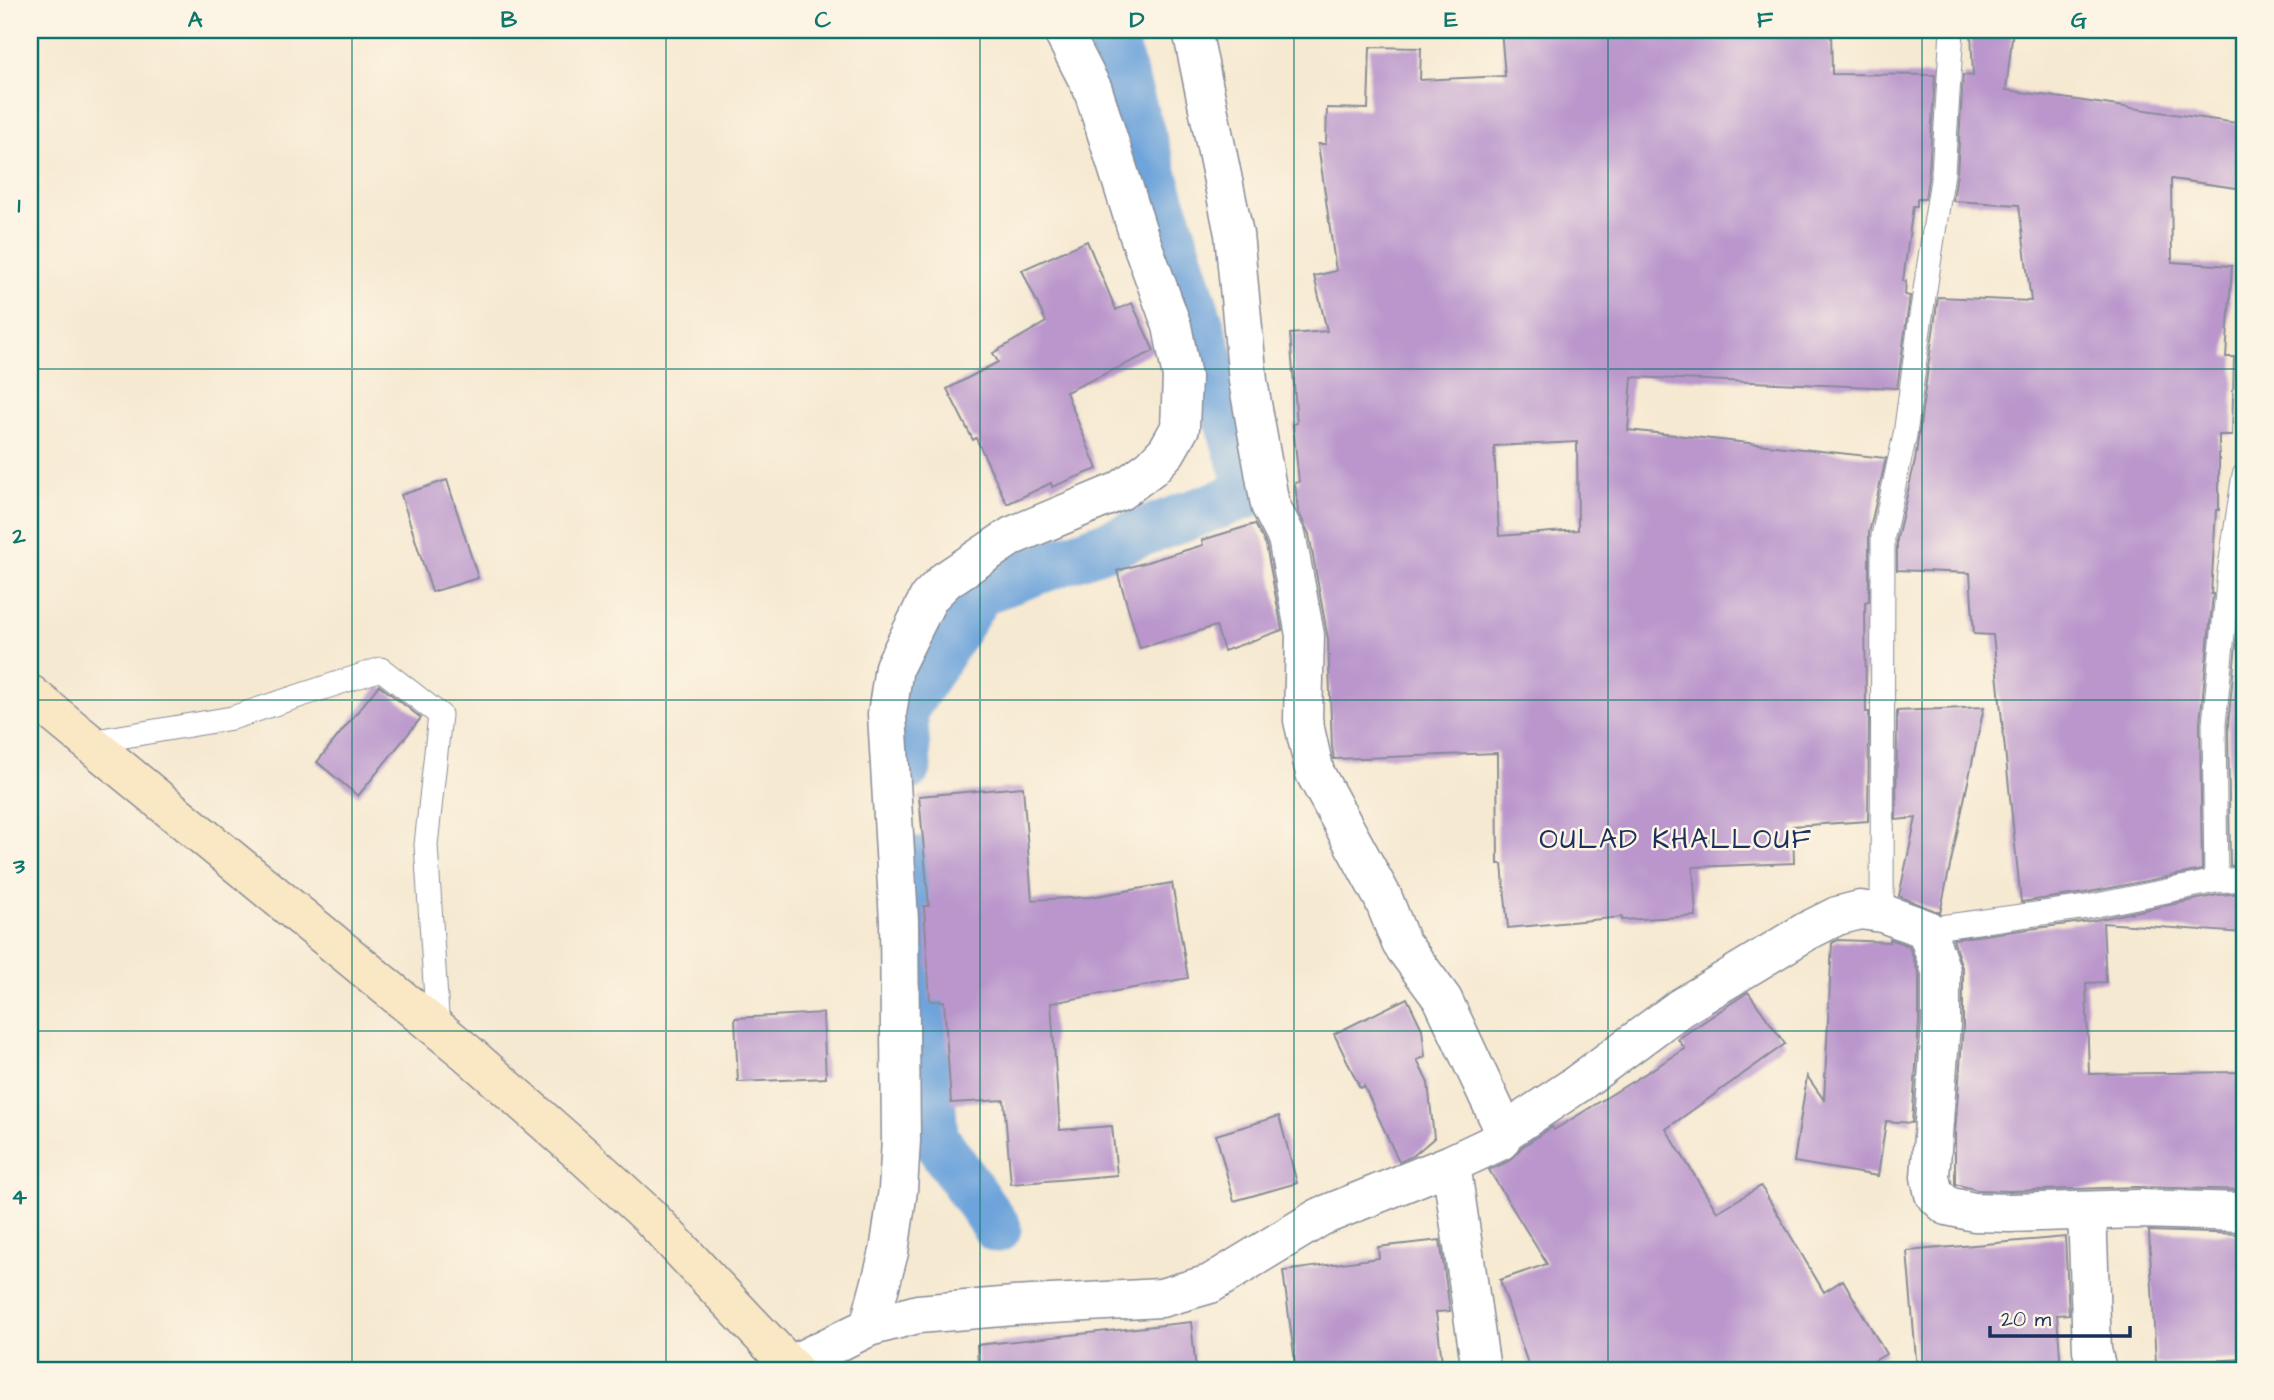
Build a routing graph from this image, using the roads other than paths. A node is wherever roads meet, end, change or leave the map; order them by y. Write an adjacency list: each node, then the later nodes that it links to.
1 (1062, 30): 17 (street)
2 (1192, 30): 13 (street)
3 (1952, 30): 10 (lane)
4 (2244, 475): 5 (lane)
5 (2237, 574): 9 (lane)
6 (30, 694): 7 (main road)
7 (90, 742): 12 (main road); 12 (lane)
8 (2244, 879): 9 (lane)
9 (2216, 881): 11 (lane)
10 (1882, 914): 11 (street); 13 (street)
11 (1926, 929): 15 (street)
12 (438, 1030): 18 (main road)
13 (1505, 1132): 14 (street)
14 (1451, 1164): 17 (street); 19 (street)
15 (2087, 1211): 16 (street); 20 (street)
16 (2244, 1212)
17 (869, 1327): 18 (street)
18 (792, 1368)
19 (1481, 1370)
20 (2097, 1370)

